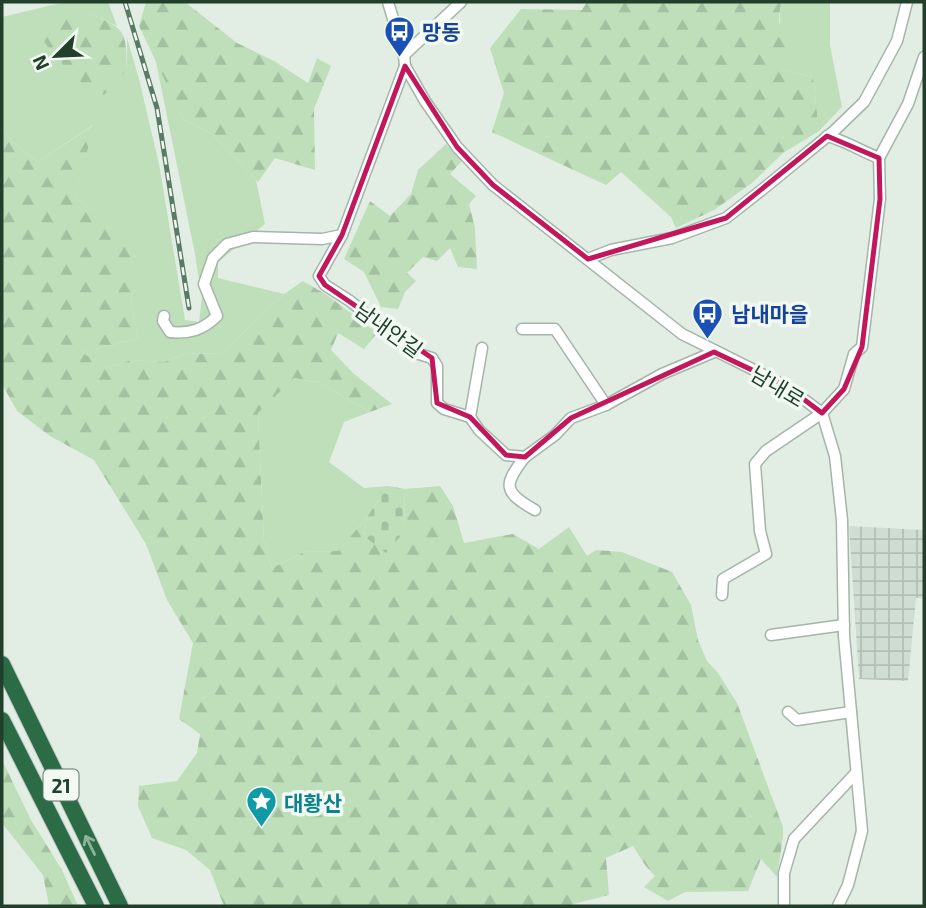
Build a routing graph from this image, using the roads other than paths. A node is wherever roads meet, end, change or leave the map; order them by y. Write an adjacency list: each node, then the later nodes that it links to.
1 (388, 2): 5 (street, 남내로)
2 (461, 2): 5 (street)
3 (907, 2): 6 (street)
4 (924, 57): 7 (street)
5 (405, 60): 8 (street, 남내안길); 9 (street, 남내로)
6 (827, 136): 7 (street); 9 (street)
7 (879, 158): 15 (street)
8 (342, 235): 10 (street); 16 (street, 남내안길)
9 (588, 259): 13 (street, 남내로)
10 (164, 316)
11 (522, 328): 14 (street)
12 (482, 348): 16 (street)
13 (714, 352): 14 (street); 15 (street, 남내로)
14 (606, 405): 17 (street)
15 (822, 413): 19 (street); 20 (street, 남내로)
16 (470, 417): 17 (street, 남내안길)
17 (525, 457): 18 (street)
18 (535, 510)
19 (722, 595)
20 (844, 625): 21 (street); 24 (street, 남내로)
21 (771, 635)
22 (2, 664): 28 (highway, 21, one-way to 22)
23 (788, 712): 24 (street)
24 (851, 712): 26 (street, 남내로)
25 (2, 720): 27 (highway, 21)
26 (855, 774): 29 (street); 30 (street, 남내로)
27 (96, 906)
28 (120, 906)
29 (784, 906)
30 (838, 906)

